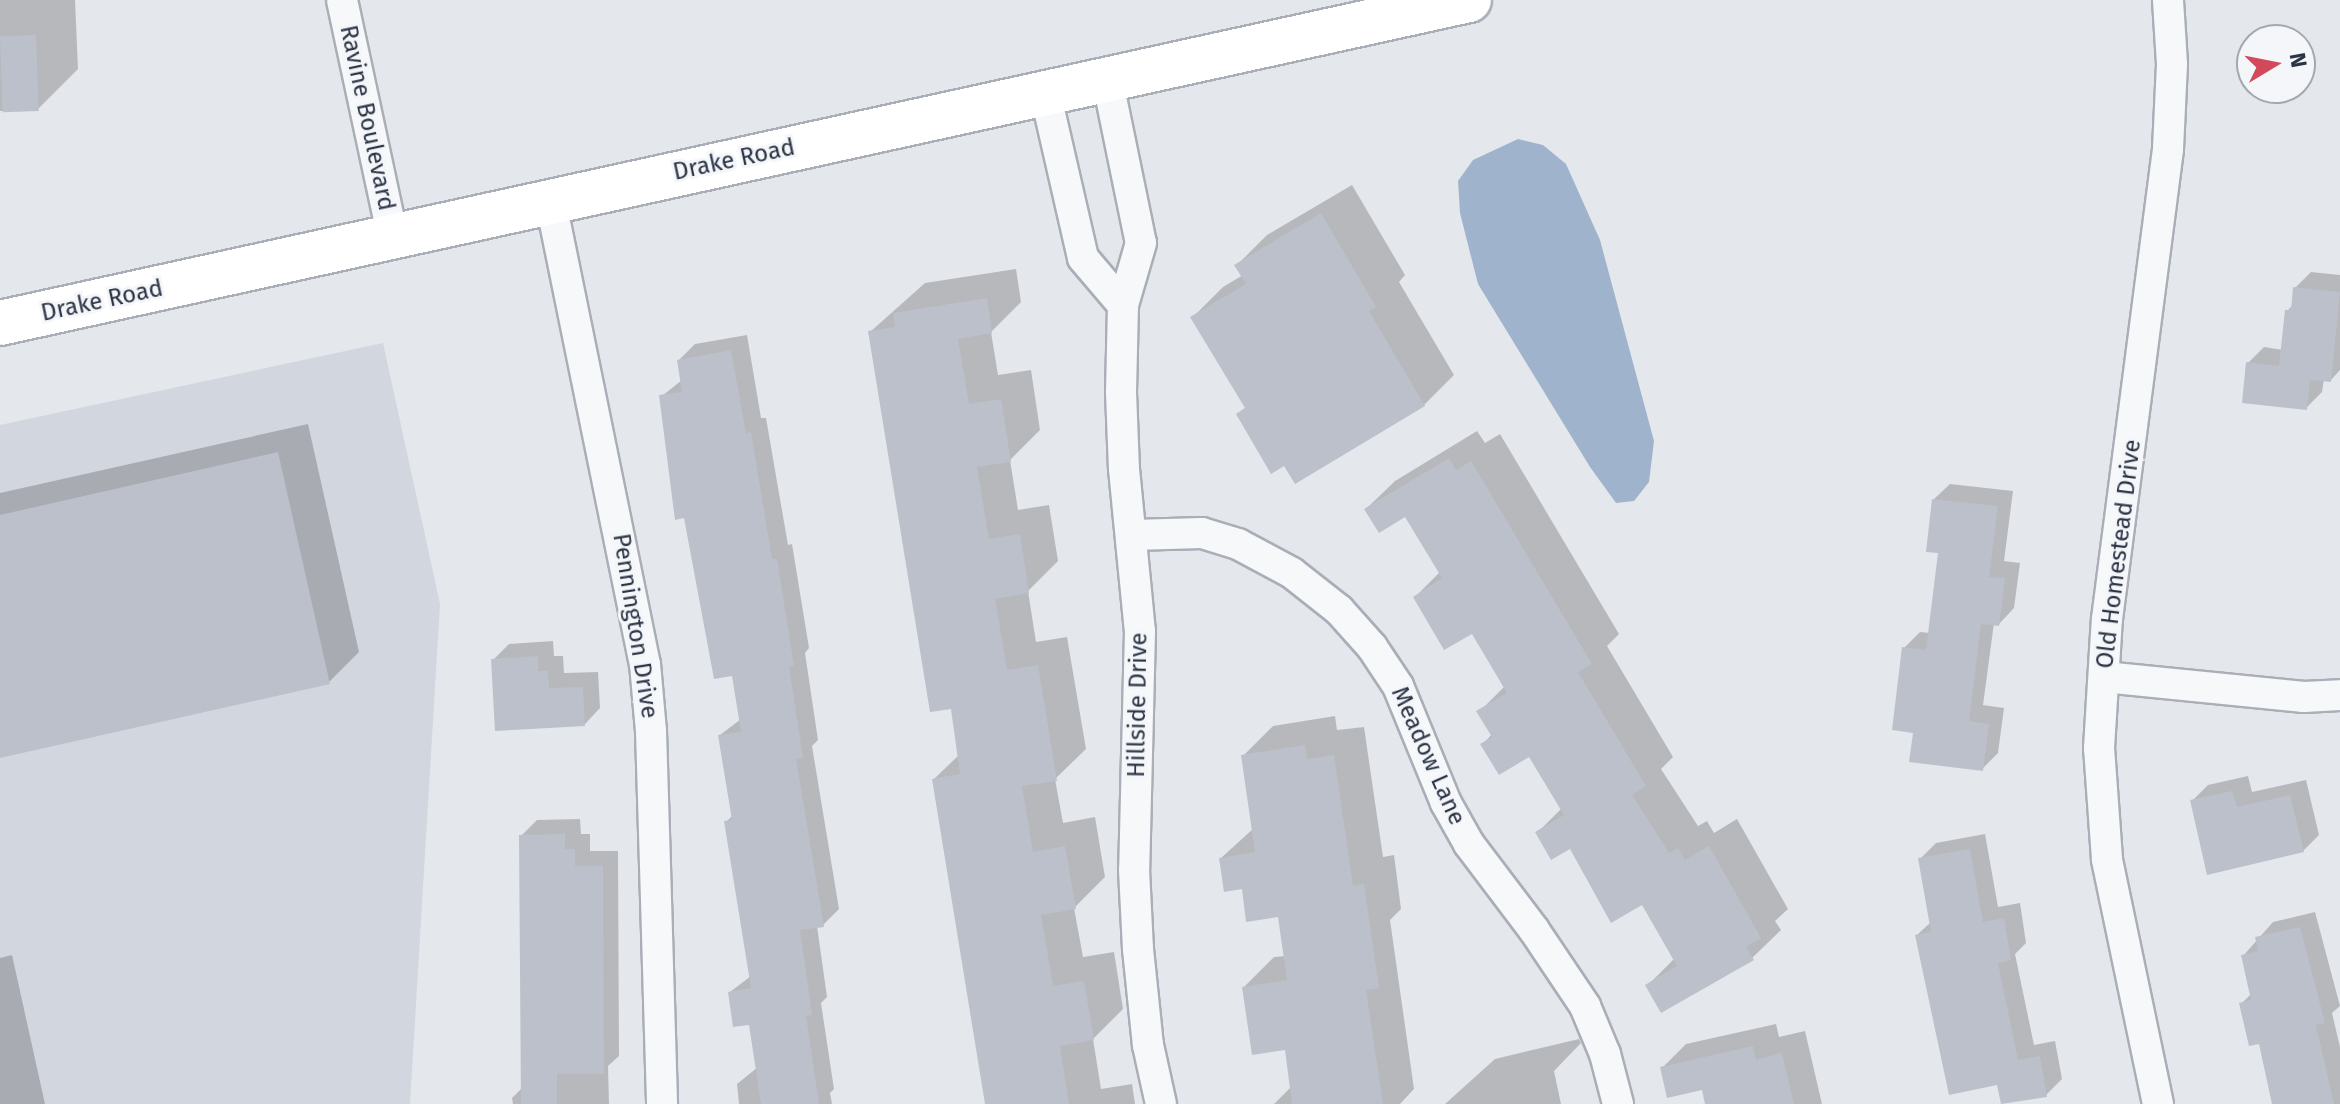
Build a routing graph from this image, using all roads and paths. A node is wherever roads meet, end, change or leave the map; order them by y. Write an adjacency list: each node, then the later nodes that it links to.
1 (342, 0): 7 (street, Ravine Boulevard)
2 (1469, 0): 4 (street, Drake Road)
3 (2168, 0): 11 (street, Old Homestead Drive)
4 (1107, 78): 5 (street, Drake Road); 8 (street, Hillside Drive)
5 (1045, 92): 6 (street, Drake Road); 8 (street)
6 (551, 203): 7 (street, Drake Road); 13 (street, Pennington Drive)
7 (393, 237): 9 (street, Drake Road)
8 (1123, 305): 10 (street, Hillside Drive)
9 (0, 323)
10 (1133, 535): 14 (street, Hillside Drive); 15 (street, Meadow Lane)
11 (2104, 677): 12 (street); 16 (street, Old Homestead Drive)
12 (2340, 695)
13 (662, 1104)
14 (1161, 1104)
15 (1618, 1104)
16 (2158, 1104)

